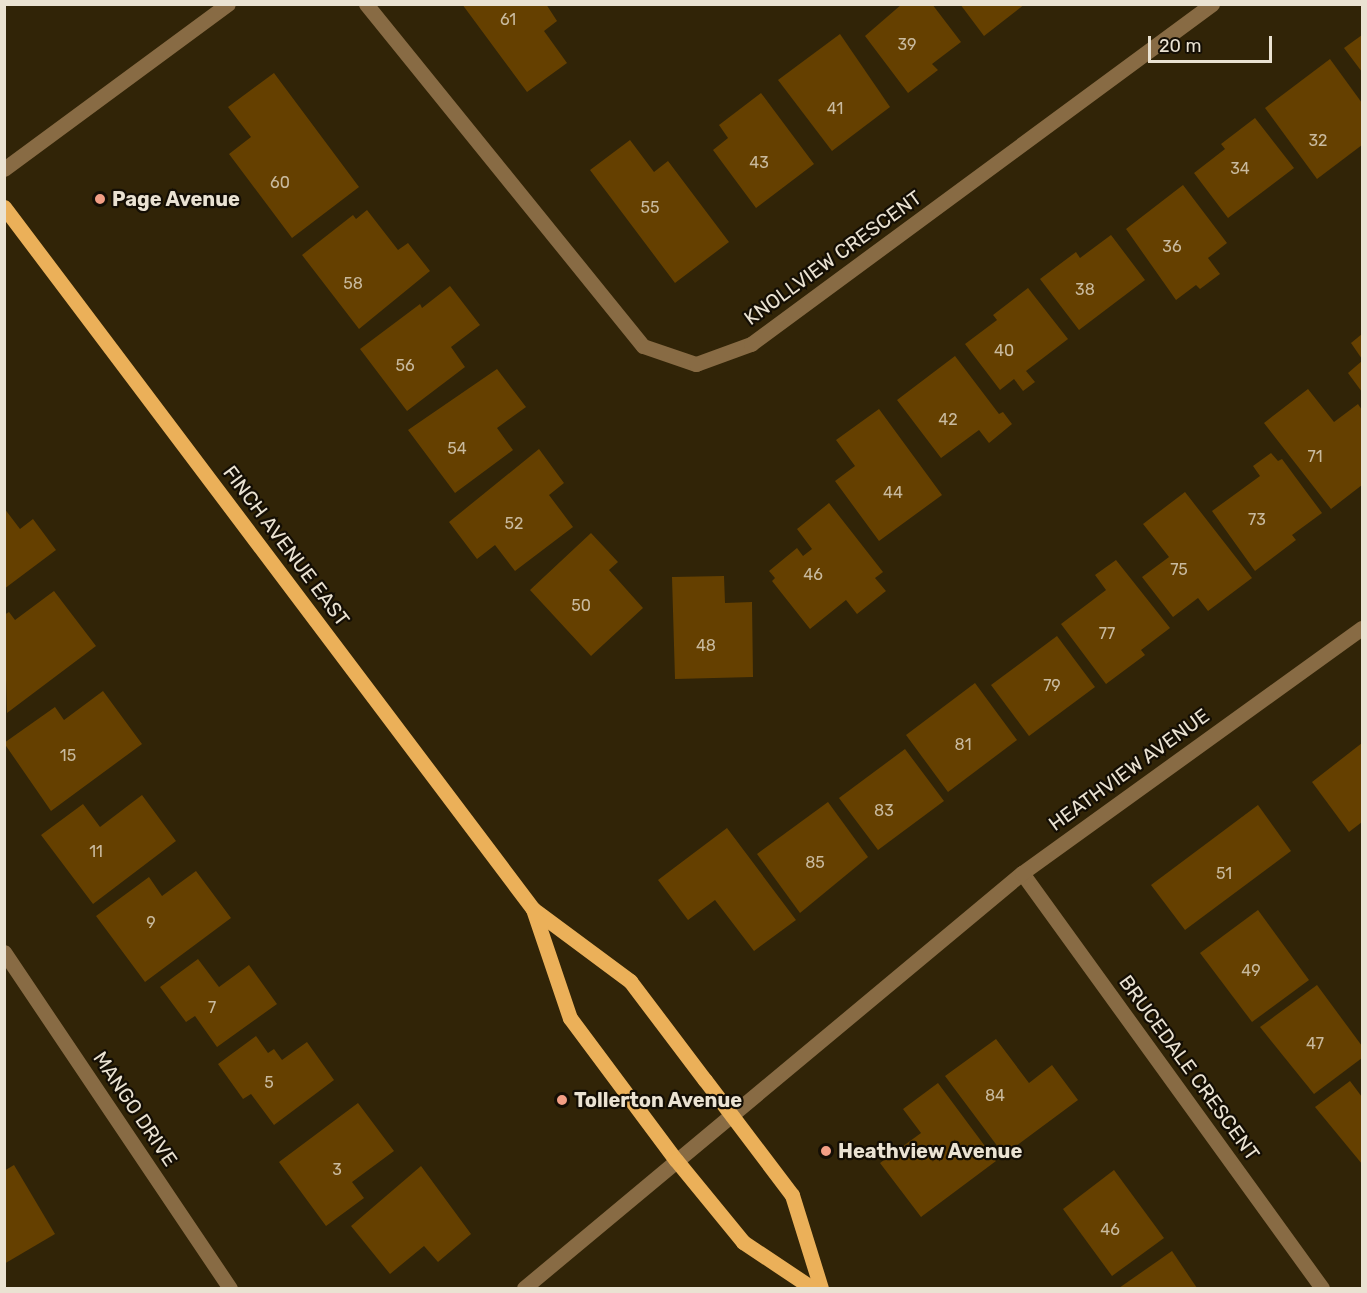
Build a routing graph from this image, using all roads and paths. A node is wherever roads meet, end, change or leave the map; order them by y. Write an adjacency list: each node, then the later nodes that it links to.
1 (228, 4): 4 (street)
2 (366, 4): 3 (street, KNOLLVIEW CRESCENT)
3 (1212, 4)
4 (4, 169)
5 (4, 207): 8 (main road, FINCH AVENUE EAST)
6 (1362, 628): 7 (street, HEATHVIEW AVENUE)
7 (1022, 873): 10 (street, HEATHVIEW AVENUE); 16 (street, BRUCEDALE CRESCENT)
8 (533, 909): 10 (main road, FINCH AVENUE EAST); 11 (main road, FINCH AVENUE EAST)
9 (4, 952): 12 (street, MANGO DRIVE)
10 (731, 1114): 11 (street); 15 (main road, FINCH AVENUE EAST)
11 (676, 1160): 13 (street); 14 (main road, FINCH AVENUE EAST)
12 (230, 1288)
13 (524, 1288)
14 (812, 1288)
15 (821, 1288)
16 (1322, 1288)

